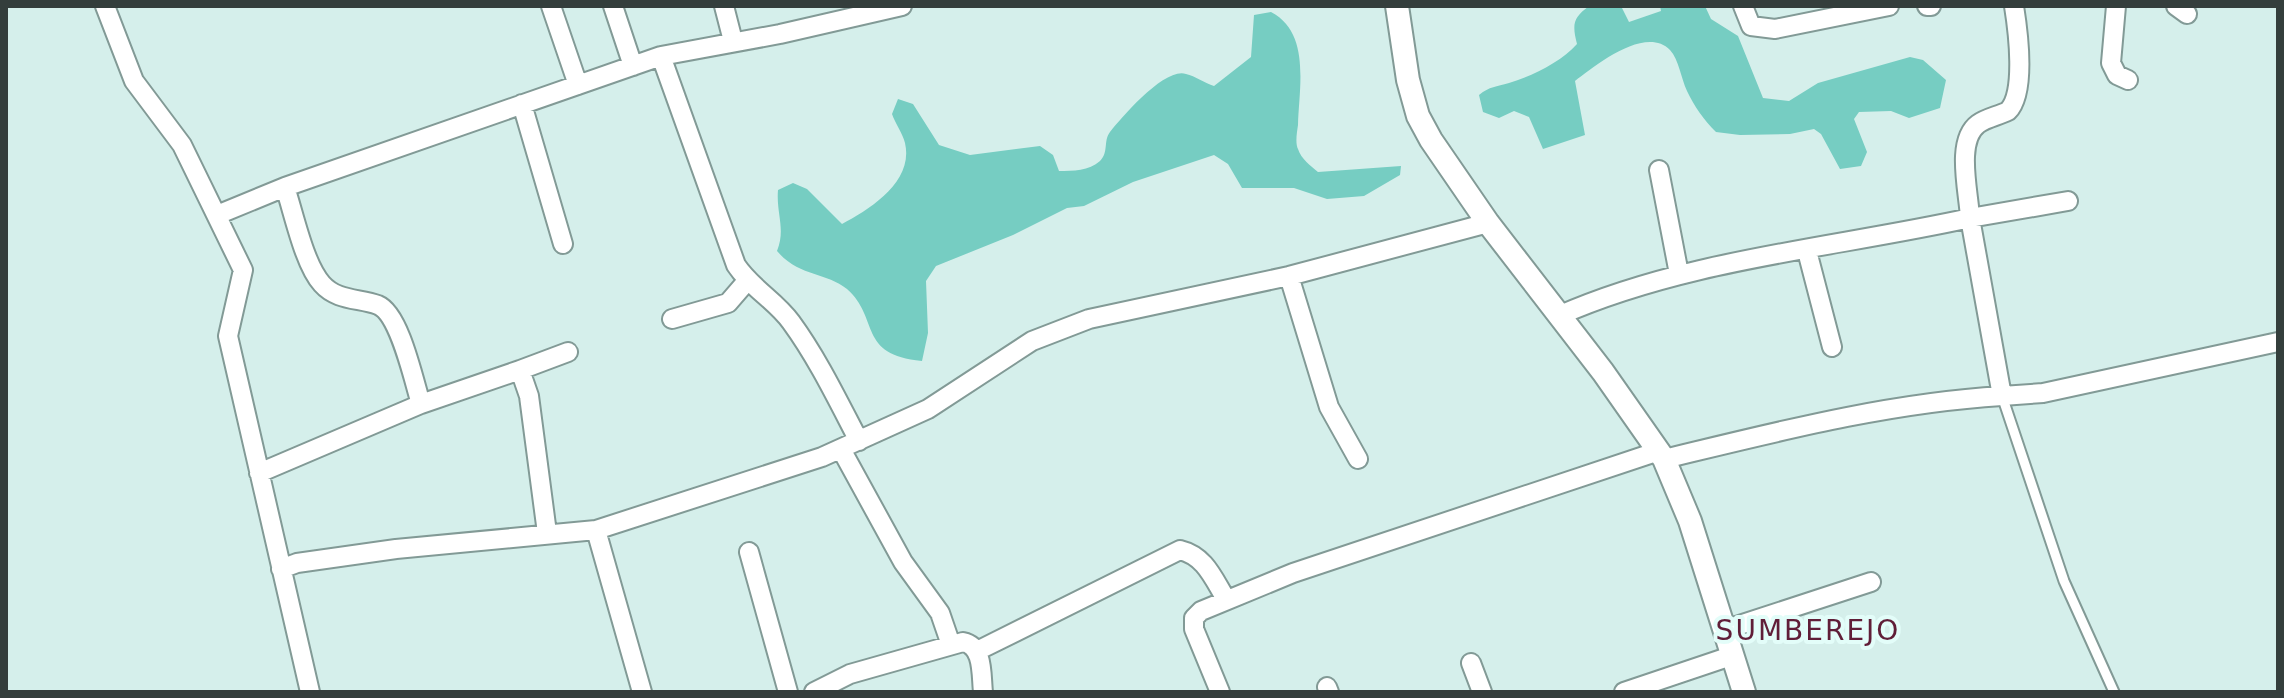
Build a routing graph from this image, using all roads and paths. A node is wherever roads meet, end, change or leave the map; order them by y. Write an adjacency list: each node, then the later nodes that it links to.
1 (105, 6): 20 (street)
2 (551, 6): 15 (street)
3 (613, 6): 13 (street)
4 (724, 6): 11 (street)
5 (902, 6): 11 (street)
6 (1397, 6): 22 (street)
7 (1743, 6): 8 (street)
8 (1889, 6)
9 (2014, 6): 21 (street)
10 (2116, 6): 14 (street)
11 (733, 41): 12 (street)
12 (661, 56): 13 (street); 27 (street)
13 (633, 66): 15 (street)
14 (2128, 80)
15 (578, 85): 16 (street)
16 (522, 104): 18 (street); 23 (street)
17 (1659, 170): 25 (street)
18 (285, 187): 20 (street); 35 (street)
19 (2068, 201): 21 (street)
20 (217, 215): 40 (street)
21 (1970, 218): 24 (street); 34 (street)
22 (1488, 223): 26 (street); 28 (street)
23 (563, 244)
24 (1807, 251): 25 (street); 31 (street)
25 (1679, 274): 28 (street)
26 (1289, 276): 36 (street); 39 (street)
27 (747, 281): 29 (street); 36 (street)
28 (1558, 316): 38 (street)
29 (672, 319)
30 (2278, 342): 34 (street)
31 (1832, 347)
32 (568, 352): 33 (street)
33 (520, 370): 35 (street); 42 (street)
34 (2002, 396): 38 (street); 61 (lane)
35 (421, 404): 40 (street)
36 (859, 441): 37 (street)
37 (841, 449): 41 (street); 48 (street)
38 (1662, 455): 46 (street); 47 (street)
39 (1358, 459)
40 (259, 473): 44 (street)
41 (596, 530): 42 (street); 53 (street)
42 (547, 533): 44 (street)
43 (749, 552): 54 (street)
44 (281, 569): 52 (street)
45 (1871, 582): 47 (street)
46 (1226, 599): 49 (street); 57 (street)
47 (1724, 630): 50 (street)
48 (951, 645): 49 (street); 55 (street)
49 (977, 651): 56 (street)
50 (1731, 656): 59 (street); 60 (street)
51 (1471, 663): 58 (street)
52 (310, 692)
53 (642, 692)
54 (788, 692)
55 (814, 692)
56 (983, 692)
57 (1220, 692)
58 (1482, 692)
59 (1624, 692)
60 (1744, 692)
61 (2114, 692)

